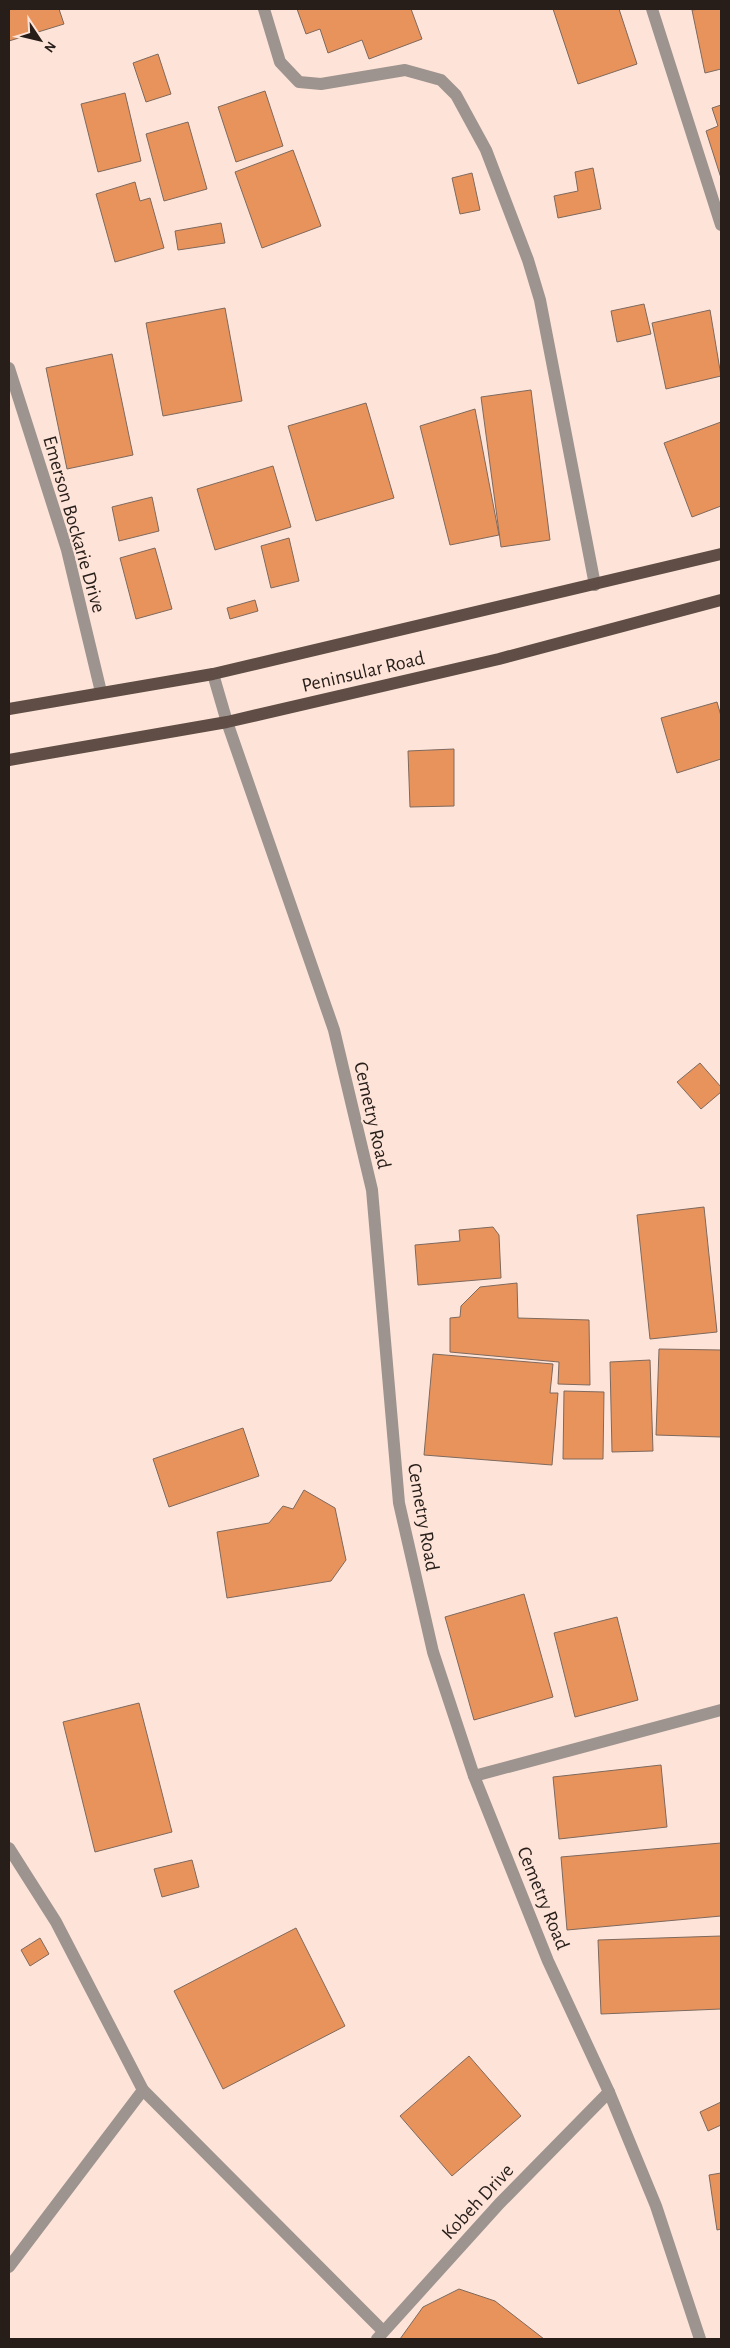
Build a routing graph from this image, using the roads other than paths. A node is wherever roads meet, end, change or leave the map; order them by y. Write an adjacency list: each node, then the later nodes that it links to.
1 (264, 9): 6 (street)
2 (652, 9): 3 (street)
3 (721, 225)
4 (9, 368): 9 (street, Emerson Bockarie Drive)
5 (721, 554): 6 (main road, Peninsular Road)
6 (596, 585): 8 (main road, Peninsular Road)
7 (721, 600): 11 (main road, Peninsular Road)
8 (212, 674): 9 (main road, Peninsular Road); 11 (street, Cemetry Road)
9 (101, 692): 10 (main road, Peninsular Road)
10 (9, 709)
11 (227, 722): 12 (main road, Peninsular Road); 14 (street, Cemetry Road)
12 (9, 760)
13 (721, 1710): 14 (street)
14 (474, 1776): 17 (street, Cemetry Road)
15 (9, 1848): 16 (street)
16 (143, 2090): 18 (street); 19 (street)
17 (609, 2092): 19 (street, Kobeh Drive); 20 (street, Cemetry Road)
18 (9, 2267)
19 (380, 2335)
20 (700, 2339)

